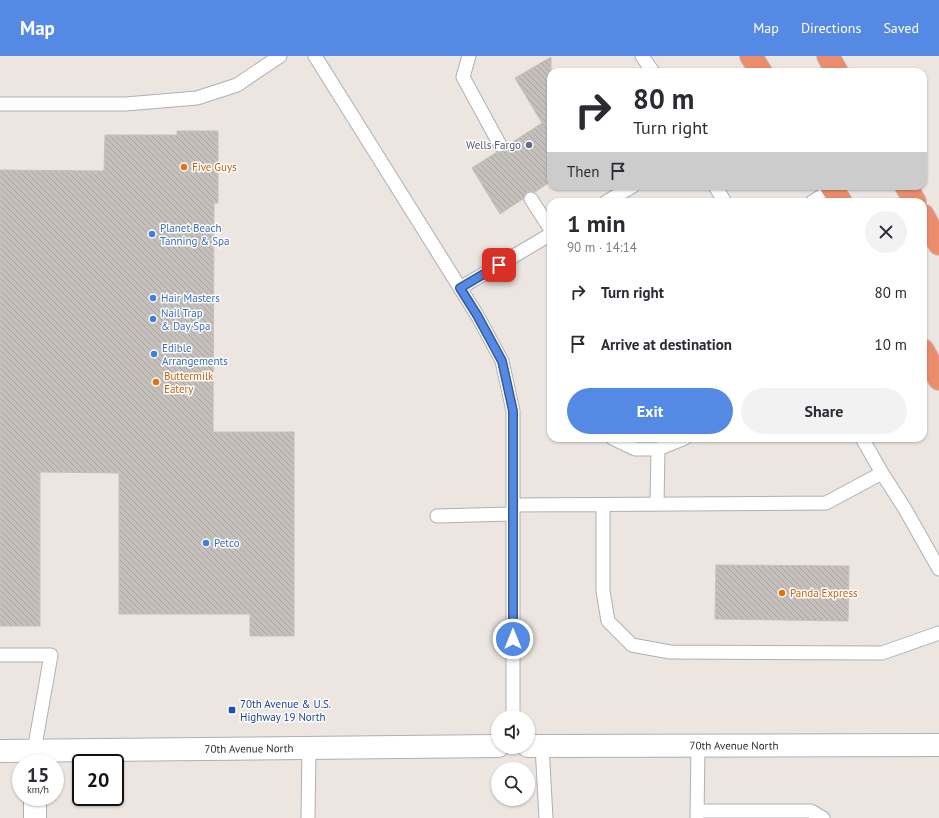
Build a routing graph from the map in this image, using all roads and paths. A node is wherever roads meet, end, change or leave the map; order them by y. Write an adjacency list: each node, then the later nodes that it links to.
1 (280, 56): 10 (lane)
2 (315, 56): 21 (lane)
3 (470, 56): 11 (lane)
4 (642, 56): 7 (lane)
5 (751, 56): 8 (highway)
6 (828, 56): 9 (highway)
7 (650, 68)
8 (758, 68)
9 (835, 68)
10 (0, 104)
11 (500, 145)
12 (626, 190): 14 (lane)
13 (835, 192): 15 (lane)
14 (613, 198)
15 (821, 198)
16 (531, 199): 18 (lane)
17 (930, 218): 20 (highway)
18 (547, 224)
19 (547, 236): 21 (lane)
20 (939, 244)
21 (460, 288): 31 (lane)
22 (927, 357): 23 (highway)
23 (939, 379)
24 (620, 442): 27 (lane)
25 (675, 442): 27 (lane)
26 (864, 442): 28 (lane)
27 (658, 449): 29 (lane)
28 (882, 473): 29 (lane); 33 (lane)
29 (658, 504): 30 (lane)
30 (603, 505): 31 (lane); 34 (lane)
31 (513, 510): 32 (lane); 36 (lane)
32 (437, 516)
33 (939, 569)
34 (939, 633)
35 (0, 655): 44 (lane)
36 (513, 710)
37 (698, 745): 38 (street, 70th Avenue North); 40 (street, 70th Avenue North); 47 (lane)
38 (939, 745)
39 (491, 746): 41 (street, 70th Avenue North)
40 (535, 746): 50 (lane)
41 (309, 748): 45 (street, 70th Avenue North); 49 (lane)
42 (0, 751): 43 (street, 70th Avenue North)
43 (17, 754)
44 (34, 754)
45 (64, 756)
46 (35, 806): 48 (street)
47 (697, 815): 51 (lane)
48 (35, 818)
49 (308, 818)
50 (546, 818)
51 (823, 818)

